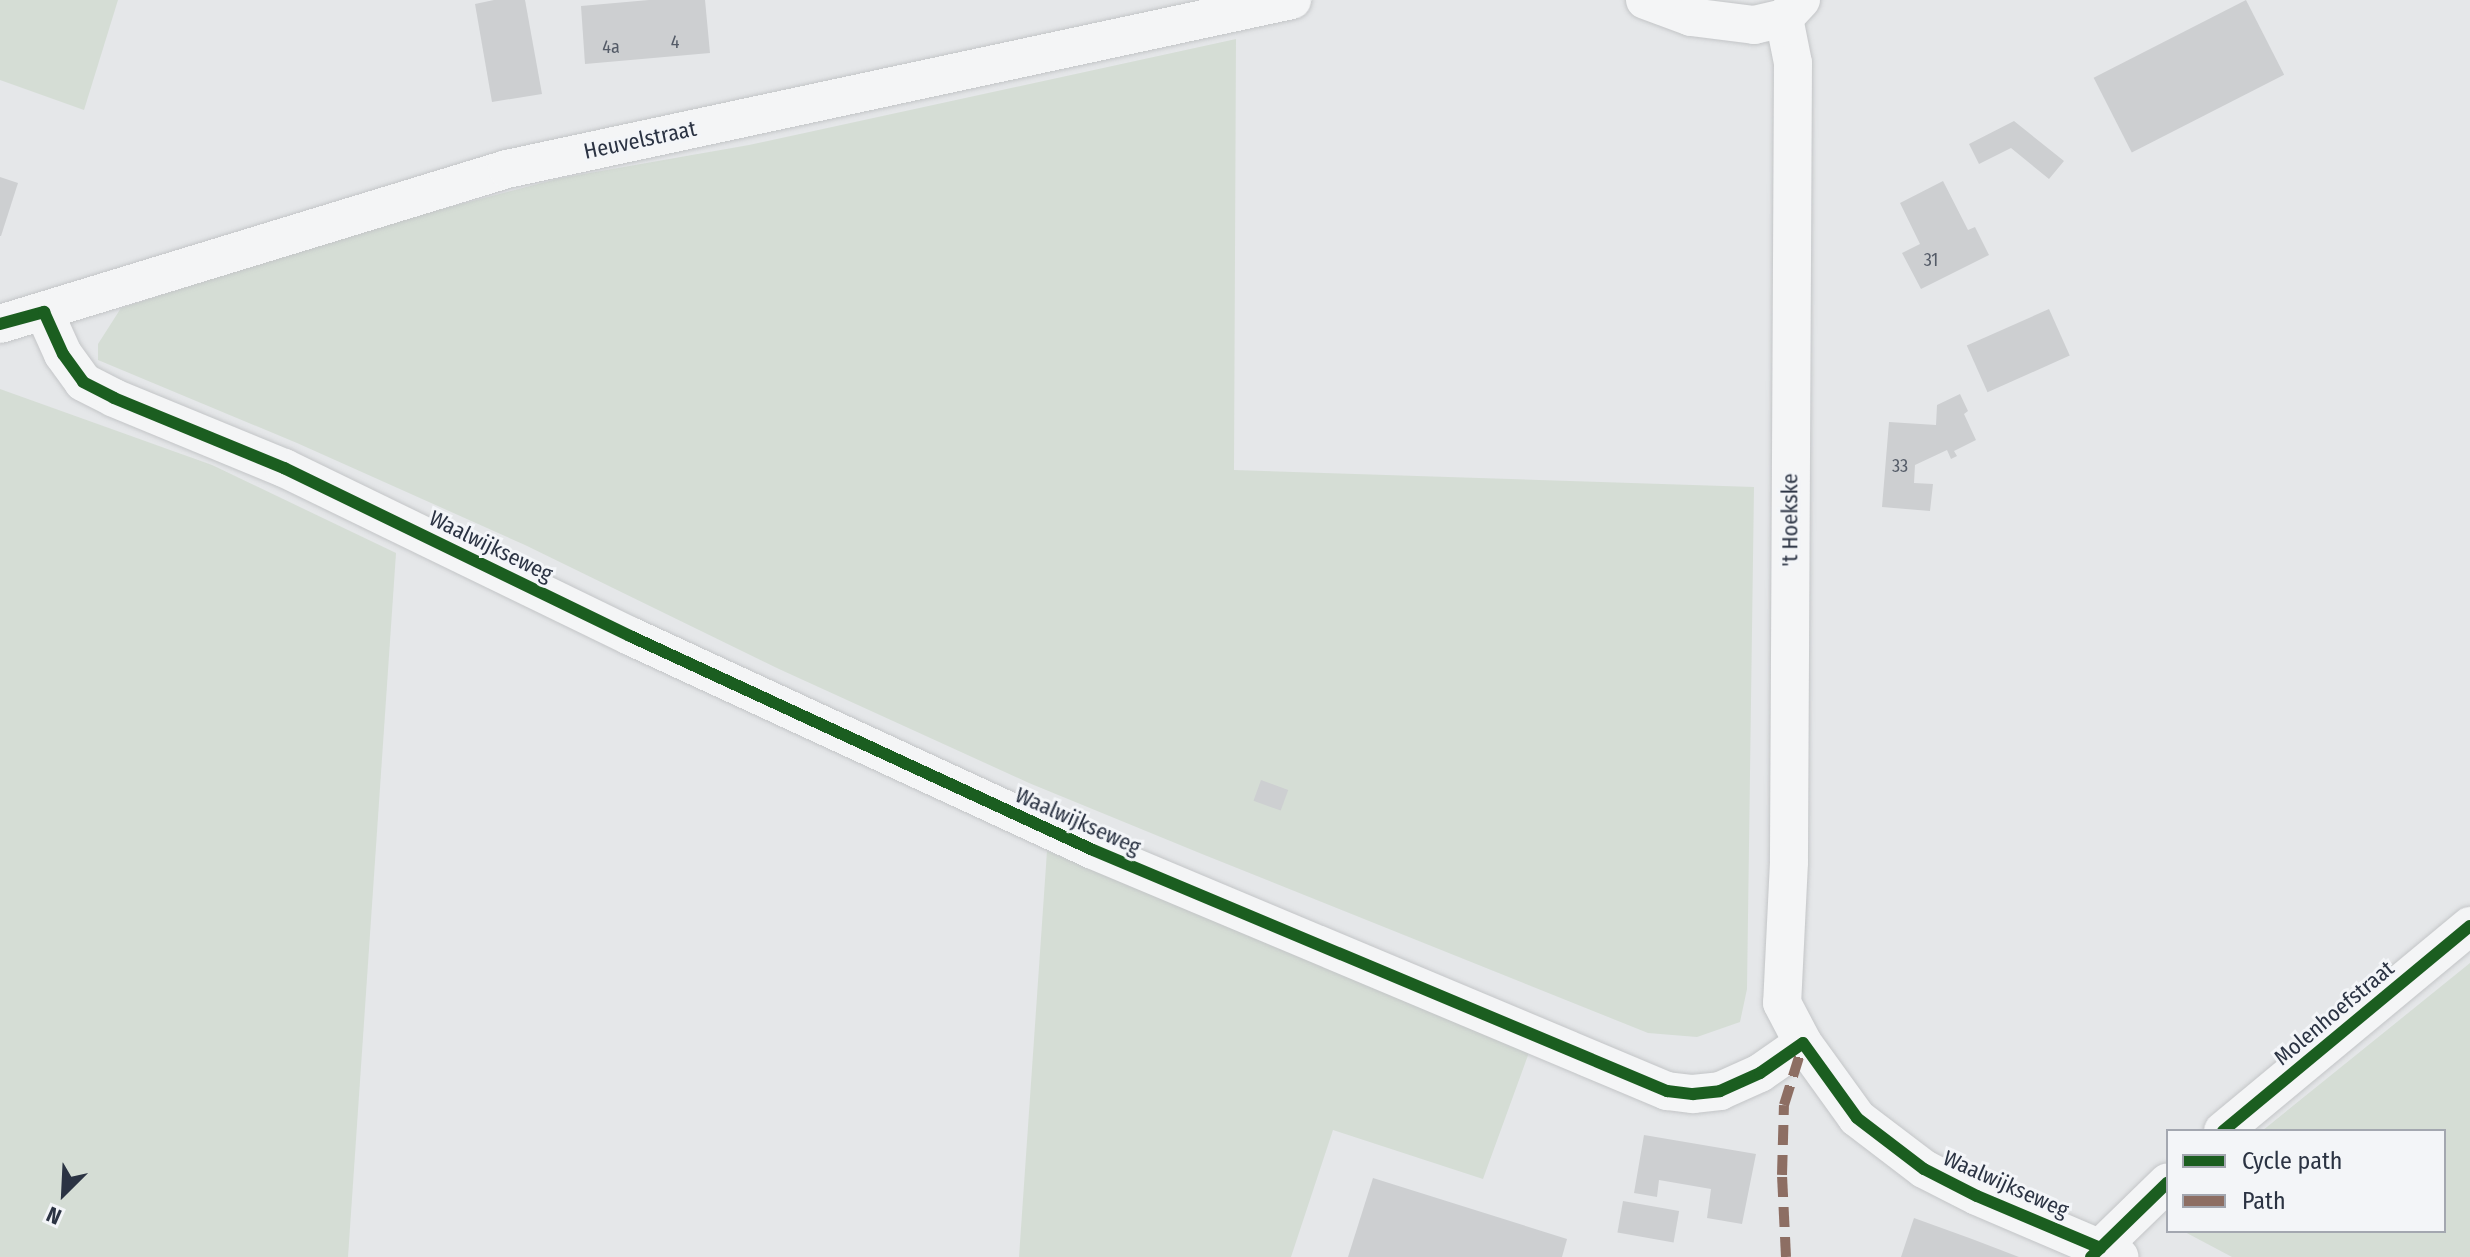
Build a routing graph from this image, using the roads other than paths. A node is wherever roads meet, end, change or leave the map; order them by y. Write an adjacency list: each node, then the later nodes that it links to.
1 (1292, 0): 4 (street, Heuvelstraat)
2 (1645, 0): 3 (street)
3 (1792, 9): 7 (street, 't Hoekske)
4 (44, 312): 5 (street, Heuvelstraat); 7 (street, Waalwijkseweg)
5 (0, 324)
6 (2470, 926): 8 (street, Molenhoefstraat)
7 (1803, 1043): 10 (street, Waalwijkseweg)
8 (2225, 1129)
9 (2166, 1184): 10 (street)
10 (2104, 1254)

